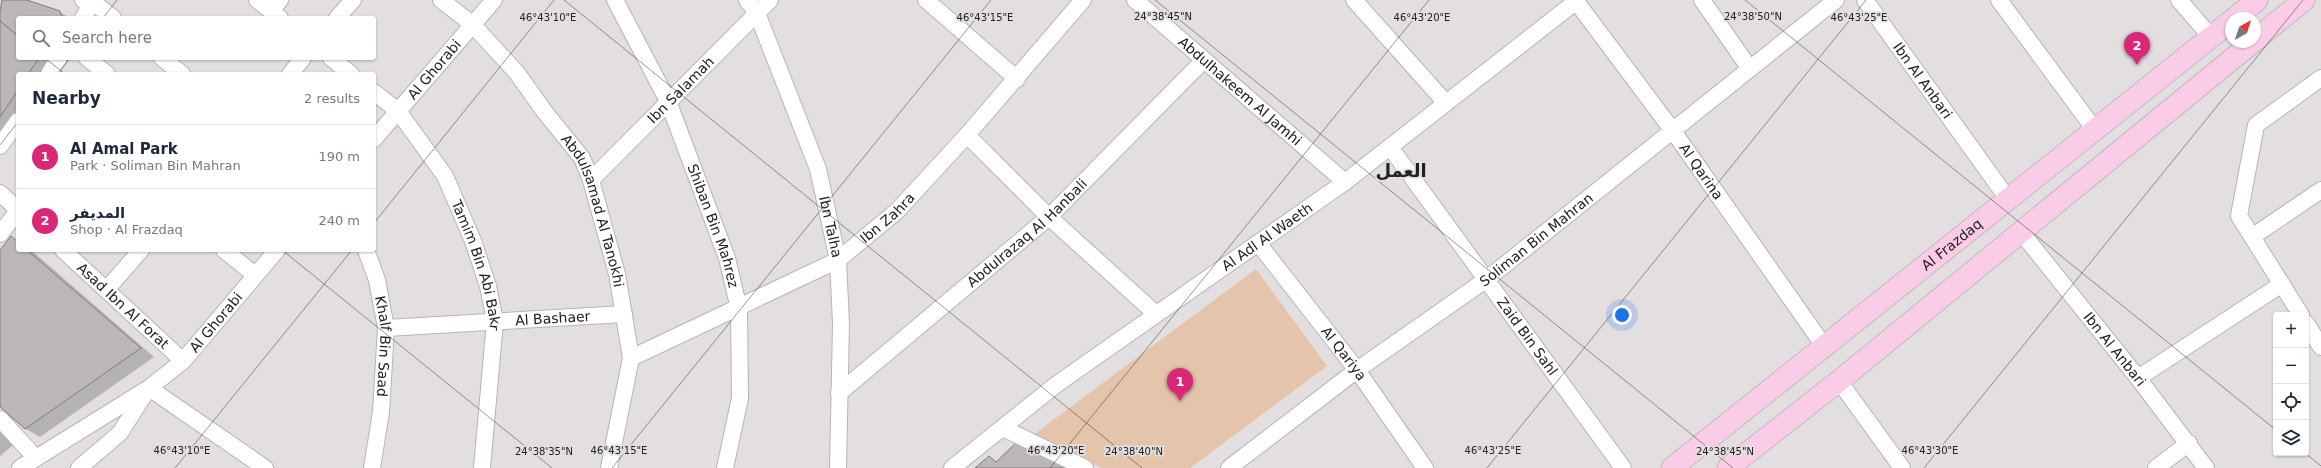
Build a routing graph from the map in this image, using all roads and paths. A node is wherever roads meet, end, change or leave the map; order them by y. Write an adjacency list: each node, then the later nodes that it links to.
1 (256, 0): 21 (street)
2 (353, 0): 26 (street)
3 (441, 0): 27 (street, Abdulsamad Al Tanokhi)
4 (494, 0): 27 (street, Al Ghorabi)
5 (615, 0): 47 (street, Shiban Bin Mahrez)
6 (747, 0): 23 (street, Ibn Talha)
7 (770, 0): 23 (street, Ibn Salamah)
8 (926, 0): 45 (street)
9 (1084, 0): 45 (street, Ibn Zahra)
10 (1135, 0): 37 (street, Abdulhakeem Al Jamhi)
11 (1354, 0): 48 (street)
12 (1576, 0): 48 (street, Al Adl Al Waeth); 52 (street, Al Qarina)
13 (1702, 0): 38 (street)
14 (1836, 0): 38 (street, Soliman Bin Mahran)
15 (1865, 0): 61 (street, Ibn Al Anbari)
16 (1999, 0): 51 (street)
17 (2179, 0): 30 (street)
18 (2257, 0): 22 (main road)
19 (2304, 0): 29 (main road)
20 (90, 1): 24 (street); 25 (street)
21 (277, 10)
22 (2242, 12)
23 (757, 13): 47 (street, Ibn Salamah); 74 (street, Ibn Talha)
24 (84, 16)
25 (109, 16)
26 (339, 16)
27 (472, 24): 49 (street, Al Ghorabi); 57 (street, Abdulsamad Al Tanokhi)
28 (2225, 26): 30 (main road, Al Frazdaq)
29 (2261, 35)
30 (2211, 37): 51 (main road, Al Frazdaq)
31 (2245, 48): 65 (main road)
32 (58, 60): 39 (street)
33 (90, 60): 40 (street)
34 (164, 60): 41 (street)
35 (301, 60): 42 (street)
36 (333, 60): 43 (street)
37 (1204, 60): 58 (street, Abdulhakeem Al Jamhi); 64 (street, Abdulrazaq Al Hanbali)
38 (1750, 69): 52 (street, Soliman Bin Mahran)
39 (50, 72)
40 (104, 72)
41 (180, 72)
42 (292, 72)
43 (348, 72)
44 (2321, 78): 67 (street)
45 (1017, 79): 53 (street, Ibn Zahra)
46 (376, 94): 49 (street, Tamim Bin Abi Bakr)
47 (668, 101): 57 (street, Ibn Salamah); 79 (street, Shiban Bin Mahrez)
48 (1446, 103): 56 (street, Al Adl Al Waeth)
49 (398, 111): 54 (street, Al Ghorabi); 83 (street, Tamim Bin Abi Bakr)
50 (16, 127): 55 (street)
51 (2095, 130): 61 (main road, Al Frazdaq)
52 (1673, 131): 76 (street, Soliman Bin Mahran); 86 (street, Al Qarina)
53 (967, 135): 64 (street); 74 (street, Ibn Zahra)
54 (376, 137)
55 (0, 146)
56 (1390, 147): 58 (street, Al Adl Al Waeth); 76 (street, Zaid Bin Sahl)
57 (591, 180): 81 (street, Abdulsamad Al Tanokhi)
58 (1345, 182): 68 (street, Al Adl Al Waeth)
59 (2321, 190): 67 (street)
60 (0, 194): 62 (street)
61 (2008, 199): 86 (main road, Al Frazdaq)
62 (16, 208)
63 (16, 213): 66 (street)
64 (1049, 216): 82 (street); 94 (street, Abdulrazaq Al Hanbali)
65 (2021, 232): 91 (street, Ibn Al Anbari); 92 (main road)
66 (0, 234)
67 (2252, 237): 77 (street)
68 (1258, 243): 82 (street, Al Adl Al Waeth); 90 (street, Al Qariya)
69 (66, 252): 78 (street, Asad Ibn Al Forat)
70 (139, 252): 78 (street)
71 (226, 252): 75 (street)
72 (275, 252): 75 (street, Al Ghorabi)
73 (367, 252): 84 (street, Khalf Bin Saad)
74 (838, 260): 79 (street, Ibn Zahra); 94 (street, Ibn Talha)
75 (255, 276): 89 (street, Al Ghorabi)
76 (1487, 278): 90 (street, Soliman Bin Mahran); 111 (street, Zaid Bin Sahl)
77 (2282, 284): 80 (street); 91 (street)
78 (107, 288): 89 (street, Asad Ibn Al Forat)
79 (739, 309): 88 (street, Ibn Zahra); 105 (street, Shiban Bin Mahrez)
80 (2299, 312)
81 (624, 314): 83 (street, Al Bashaer); 88 (street, Abdulsamad Al Tanokhi)
82 (1156, 314): 96 (street, Al Adl Al Waeth)
83 (495, 322): 84 (street, Al Bashaer); 103 (street, Tamim Bin Abi Bakr)
84 (386, 328): 102 (street, Khalf Bin Saad)
85 (2309, 328): 87 (street)
86 (1824, 346): 112 (main road, Al Frazdaq)
87 (2321, 347)
88 (631, 358): 104 (street, Abdulsamad Al Tanokhi)
89 (183, 361): 93 (street, Al Ghorabi)
90 (1357, 370): 109 (street, Soliman Bin Mahran); 110 (street, Al Qariya)
91 (2138, 378): 97 (street, Ibn Al Anbari)
92 (1839, 381): 113 (main road); 114 (street)
93 (149, 388): 98 (street, Al Ghorabi); 100 (street, Al Ghorabi); 101 (street)
94 (839, 393): 106 (street, Ibn Talha)
95 (0, 419): 98 (street)
96 (1003, 428): 107 (street, Al Adl Al Waeth); 108 (street)
97 (2189, 443): 115 (street); 116 (street, Ibn Al Anbari)
98 (36, 458): 99 (street, Al Ghorabi)
99 (20, 468)
100 (79, 468)
101 (265, 468)
102 (372, 468)
103 (482, 468)
104 (609, 468)
105 (725, 468)
106 (838, 468)
107 (952, 468)
108 (1085, 468)
109 (1229, 468)
110 (1425, 468)
111 (1623, 468)
112 (1672, 468)
113 (1728, 468)
114 (1902, 468)
115 (2156, 468)
116 (2206, 468)

